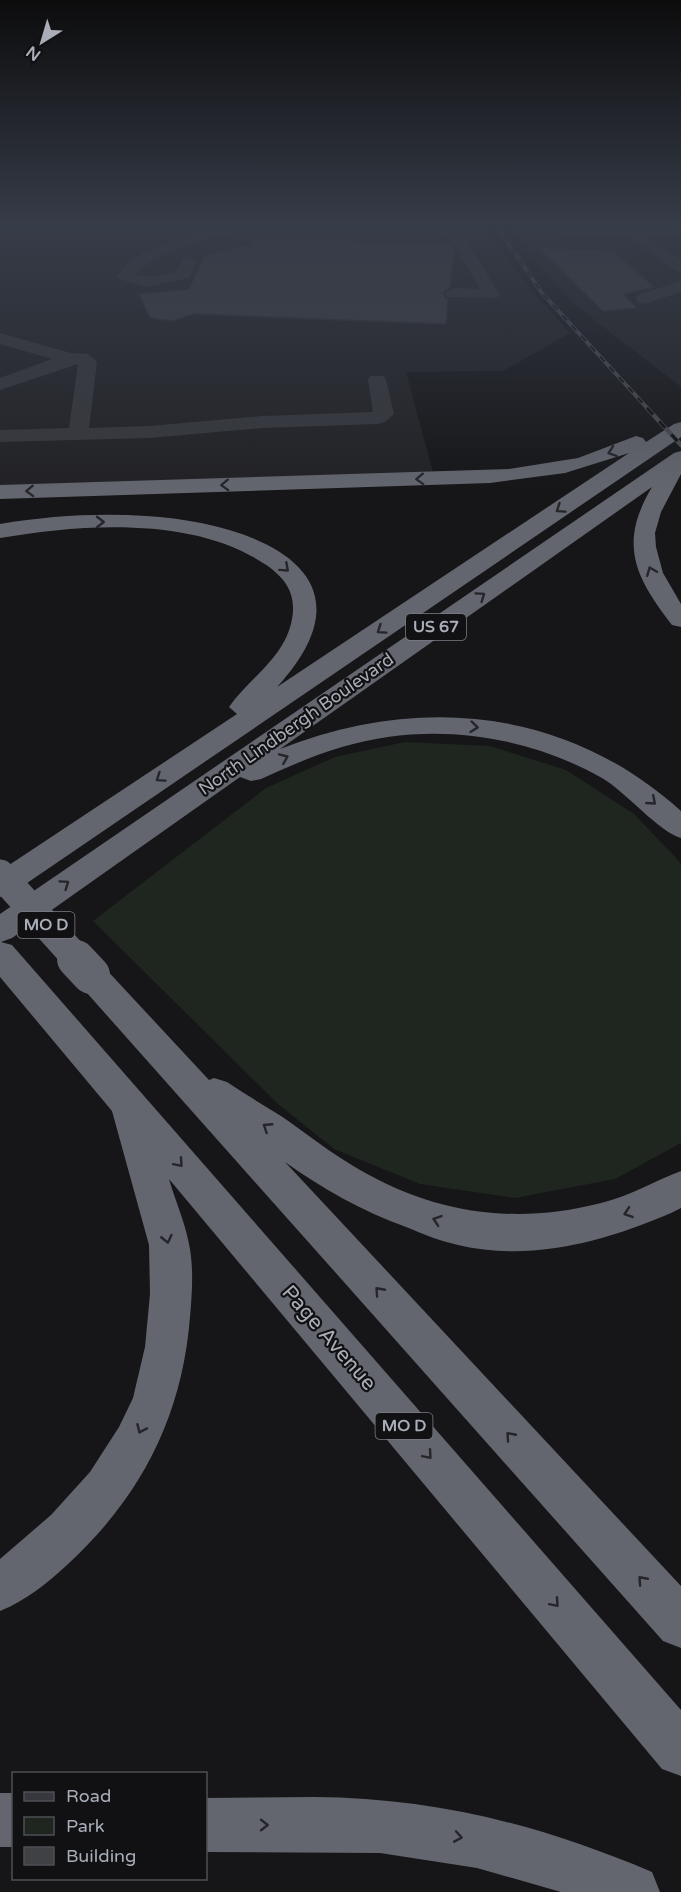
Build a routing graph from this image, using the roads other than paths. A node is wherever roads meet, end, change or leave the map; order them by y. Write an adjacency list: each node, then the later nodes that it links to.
1 (0, 338): 2 (lane)
2 (70, 359): 4 (lane); 7 (lane)
3 (377, 380): 7 (lane)
4 (0, 384)
5 (681, 414): 10 (highway, one-way to 10)
6 (681, 428): 13 (highway, North Lindbergh Boulevard / US 67, one-way to 13)
7 (78, 434): 8 (lane)
8 (0, 436)
9 (680, 457): 12 (highway, one-way to 9); 14 (highway, North Lindbergh Boulevard / US 67, one-way to 9)
10 (0, 492)
11 (0, 531): 13 (highway, one-way to 13)
12 (681, 620)
13 (208, 745): 17 (highway, North Lindbergh Boulevard / US 67, one-way to 17)
14 (191, 797): 15 (highway, one-way to 15); 18 (highway, North Lindbergh Boulevard / US 67, one-way to 14)
15 (681, 828)
16 (0, 874): 20 (highway, MO D, bridge)
17 (0, 885)
18 (0, 930)
19 (0, 954): 21 (highway, Page Avenue / MO D)
20 (177, 1070): 22 (highway, one-way to 20); 24 (highway, MO D, one-way to 20)
21 (127, 1102): 23 (highway, one-way to 23); 25 (highway, Page Avenue / MO D, one-way to 25)
22 (681, 1188)
23 (0, 1587)
24 (681, 1623)
25 (681, 1750)
26 (207, 1825): 27 (highway, one-way to 27)
27 (632, 1892)

